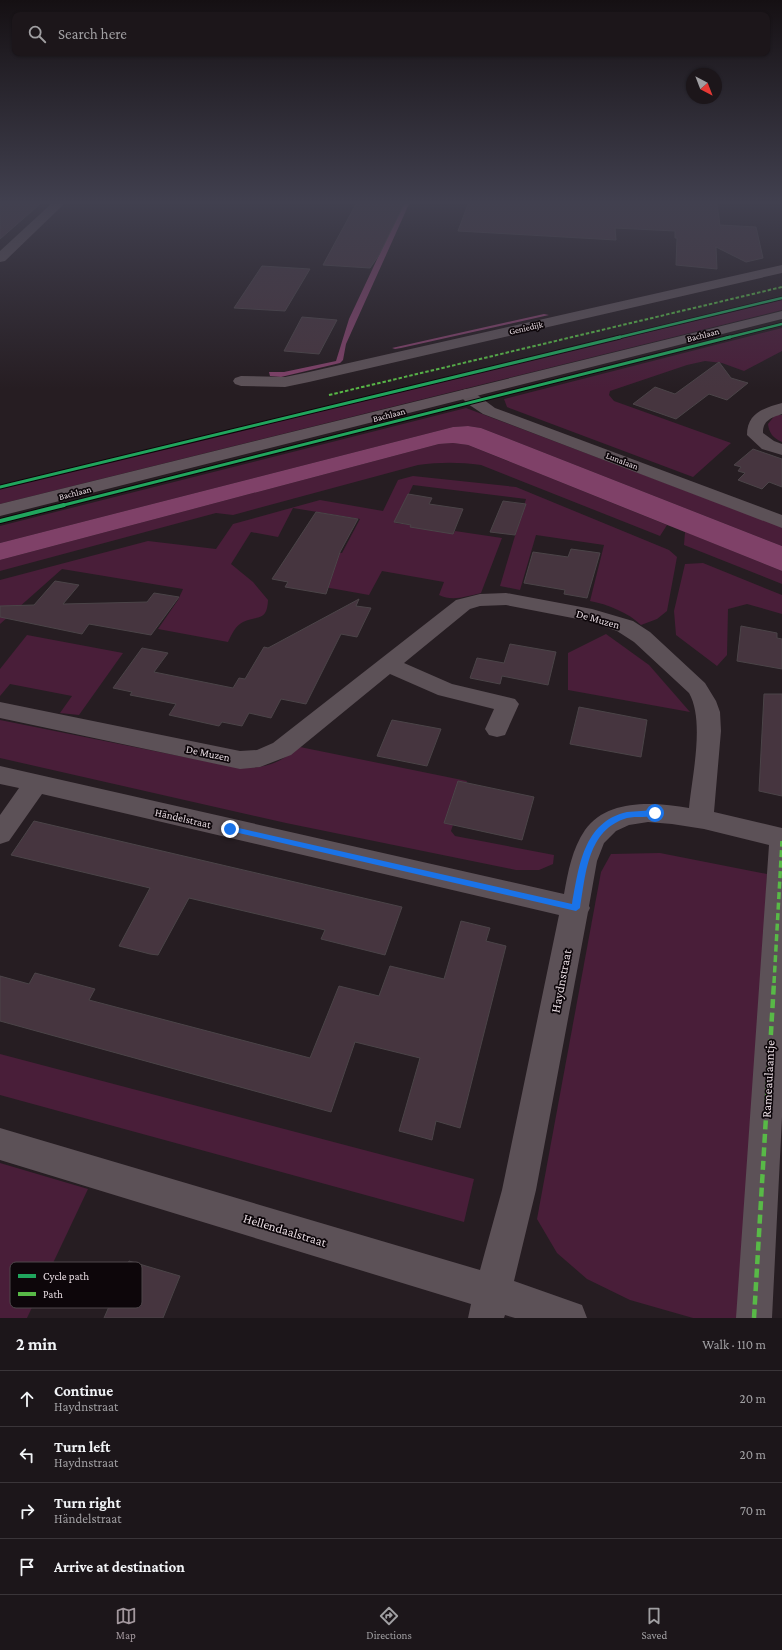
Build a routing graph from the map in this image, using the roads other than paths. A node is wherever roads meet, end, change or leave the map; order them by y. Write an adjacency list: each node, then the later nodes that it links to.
1 (782, 269): 3 (street, Geniedijk)
2 (782, 316): 4 (main road, Bachlaan)
3 (241, 381)
4 (466, 394): 7 (main road, Bachlaan); 8 (street, Lunalaan)
5 (782, 408): 6 (street)
6 (782, 450)
7 (0, 510)
8 (782, 522)
9 (388, 664): 10 (street, De Muzen); 11 (street); 14 (street, De Muzen)
10 (0, 710)
11 (497, 729)
12 (0, 775): 13 (street, Händelstraat)
13 (36, 784): 15 (street); 17 (street, Händelstraat)
14 (700, 820): 16 (street, Haydnstraat); 17 (street, Haydnstraat)
15 (0, 834)
16 (782, 839): 21 (street, Rameaulaantje)
17 (576, 908): 19 (street, Haydnstraat)
18 (0, 1144): 19 (street, Hellendaalstraat)
19 (489, 1305): 20 (street, Hellendaalstraat)
20 (569, 1318)
21 (754, 1318)

